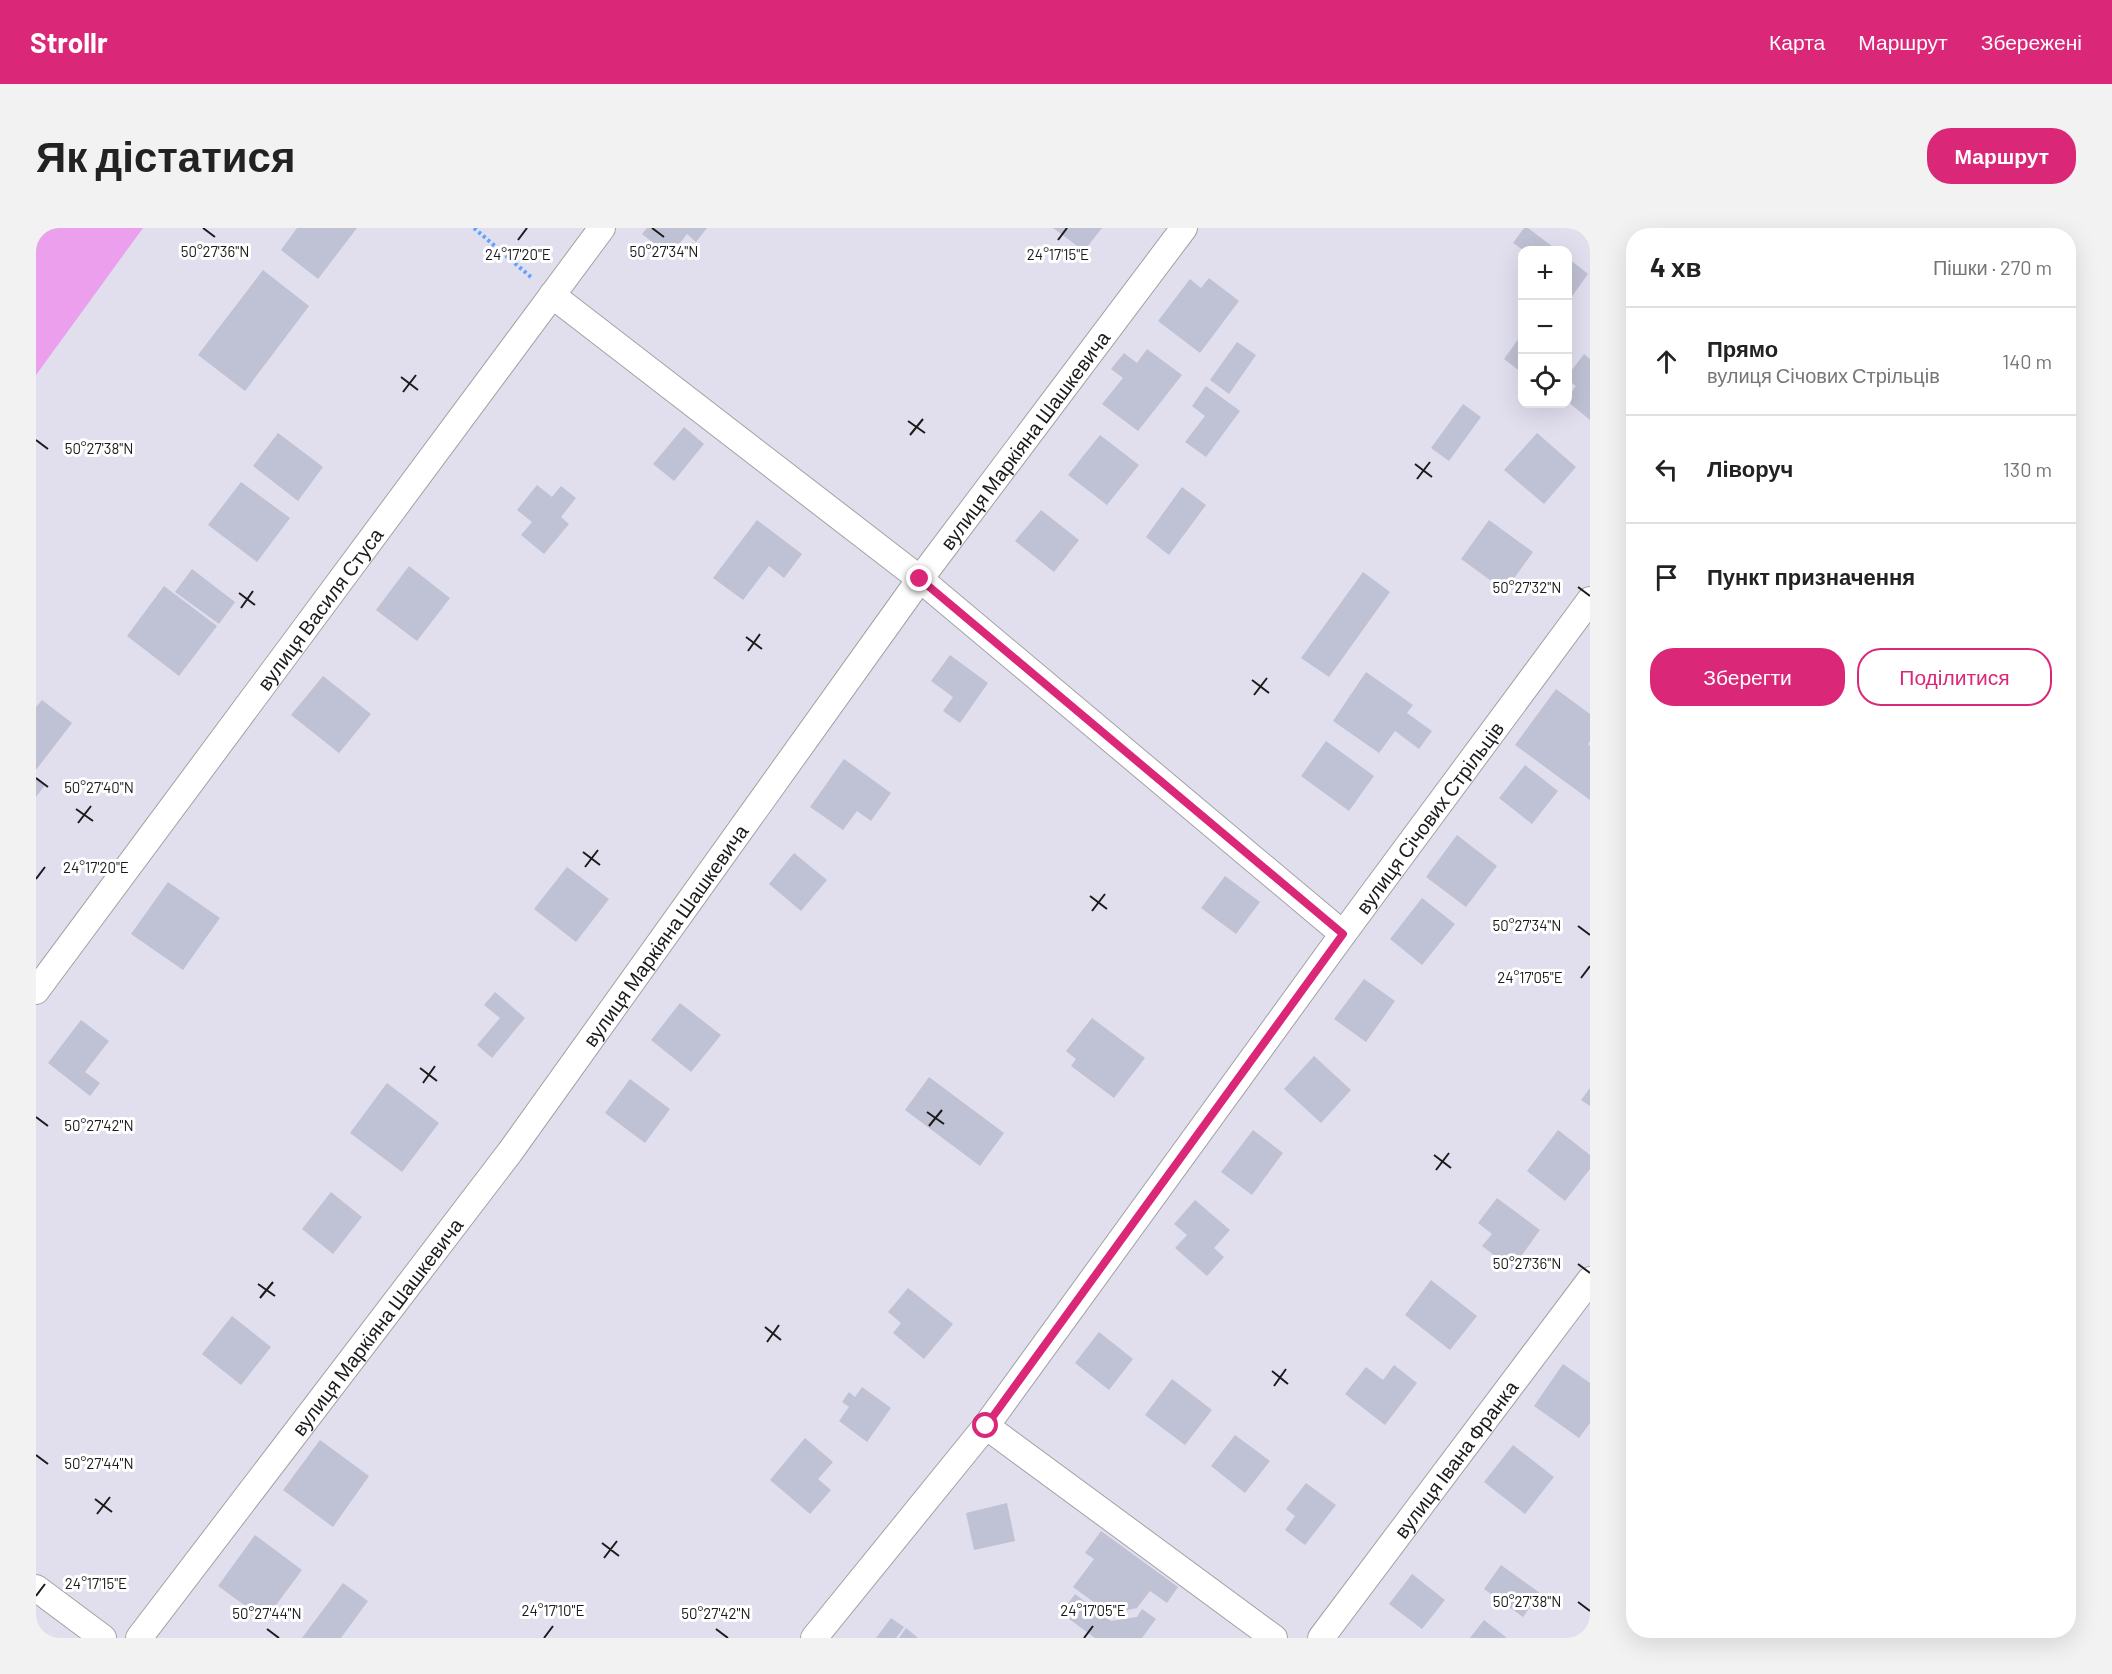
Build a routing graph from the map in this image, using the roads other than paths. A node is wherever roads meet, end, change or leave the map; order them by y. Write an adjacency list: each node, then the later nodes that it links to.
1 (602, 228): 3 (street, вулиця Василя Стуса)
2 (1184, 228): 4 (street, вулиця Маркіяна Шашкевича)
3 (552, 295): 4 (street); 7 (street, вулиця Василя Стуса)
4 (920, 579): 6 (street); 12 (street, вулиця Маркіяна Шашкевича)
5 (1590, 600): 6 (street, вулиця Січових Стрільців)
6 (1343, 934): 9 (street, вулиця Січових Стрільців)
7 (36, 991)
8 (1590, 1280): 15 (street, вулиця Івана Франка)
9 (986, 1426): 13 (street, вулиця Січових Стрільців); 14 (street)
10 (36, 1588): 11 (street)
11 (103, 1638)
12 (140, 1638)
13 (814, 1638)
14 (1274, 1638)
15 (1321, 1638)

